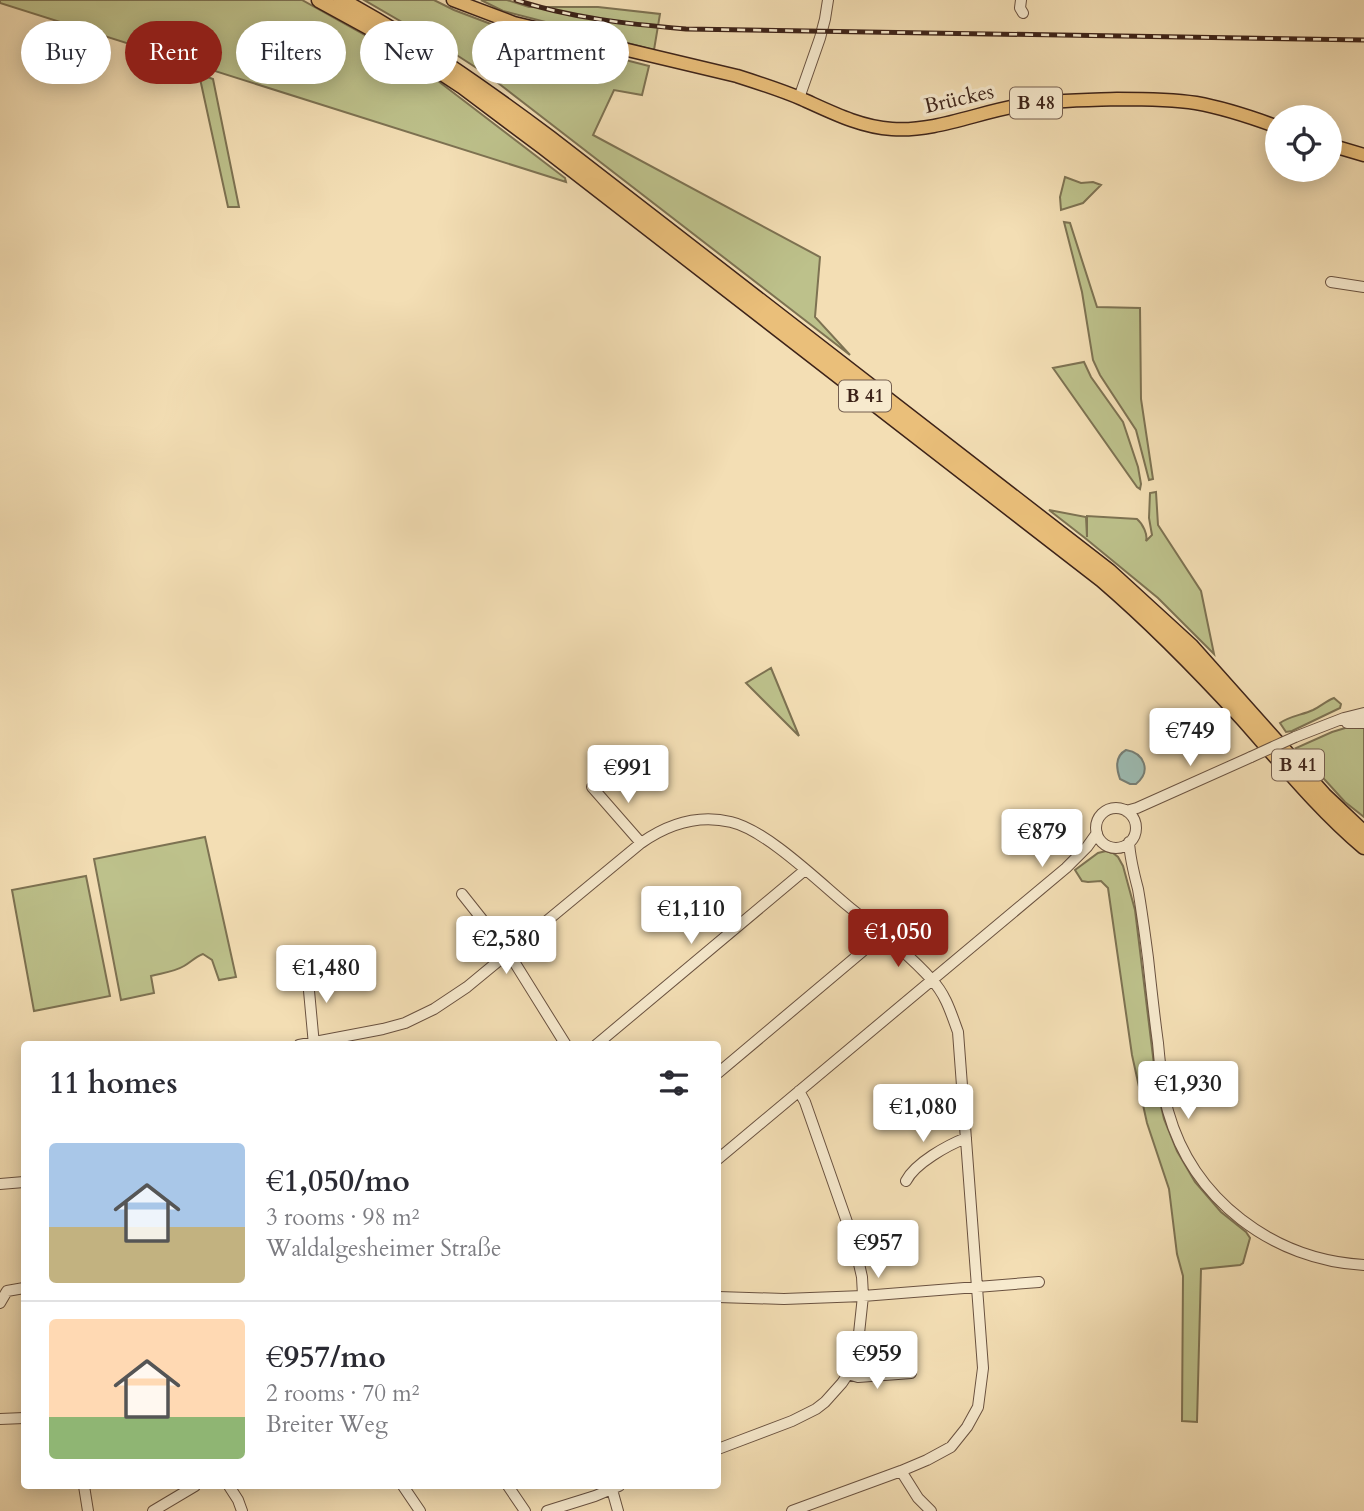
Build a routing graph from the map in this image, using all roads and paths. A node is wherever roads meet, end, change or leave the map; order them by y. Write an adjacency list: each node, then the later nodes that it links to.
1 (318, 0): 27 (highway, B 41)
2 (341, 0): 19 (highway, B 41)
3 (453, 0): 7 (main road, Brückes / B 48)
4 (828, 0): 7 (street)
5 (1021, 0): 6 (street)
6 (1023, 13)
7 (799, 98): 8 (main road, Brückes / B 48)
8 (1265, 123)
9 (1342, 149): 10 (main road)
10 (1364, 155)
11 (1331, 282): 12 (street)
12 (1364, 287)
13 (1364, 713): 15 (street)
14 (1364, 723): 15 (street)
15 (1326, 725): 17 (street, bridge)
16 (592, 787): 25 (street)
17 (1161, 798): 18 (street); 20 (street)
18 (1126, 811): 20 (street); 22 (street)
19 (1344, 815): 21 (highway, B 41); 23 (highway, B 41)
20 (1135, 823): 24 (street)
21 (1364, 823)
22 (1097, 833): 26 (street); 28 (street)
23 (1364, 833)
24 (1129, 842): 26 (street); 31 (street)
25 (640, 843): 29 (street); 33 (street)
26 (1113, 847): 28 (street); 31 (street)
27 (1364, 847)
28 (1066, 868): 35 (street)
29 (805, 870): 32 (street); 39 (street)
30 (462, 894): 33 (street)
31 (1139, 895): 47 (street)
32 (882, 935): 35 (street); 40 (street)
33 (508, 952): 37 (street); 38 (street)
34 (307, 969): 36 (street)
35 (933, 980): 41 (street); 42 (street)
36 (314, 1041)
37 (328, 1041)
38 (564, 1041)
39 (601, 1041)
40 (721, 1070)
41 (799, 1091): 43 (street); 51 (street)
42 (966, 1138): 44 (street); 49 (street)
43 (721, 1156)
44 (906, 1181)
45 (21, 1182): 46 (street)
46 (0, 1184)
47 (1364, 1265)
48 (1039, 1282): 49 (street)
49 (978, 1286): 51 (street); 59 (street)
50 (21, 1289): 53 (street)
51 (863, 1296): 52 (street); 55 (street)
52 (721, 1297)
53 (0, 1303)
54 (911, 1373): 55 (street)
55 (848, 1374): 58 (street)
56 (21, 1418): 57 (street)
57 (0, 1419)
58 (721, 1447)
59 (901, 1471): 74 (street); 75 (street)
60 (84, 1489): 67 (street)
61 (191, 1489): 68 (street)
62 (231, 1489): 69 (street)
63 (405, 1489): 70 (street)
64 (510, 1489): 71 (street)
65 (608, 1489): 72 (street)
66 (614, 1489): 73 (street)
67 (88, 1511)
68 (153, 1511)
69 (242, 1511)
70 (420, 1511)
71 (525, 1511)
72 (547, 1511)
73 (618, 1511)
74 (792, 1511)
75 (931, 1511)

